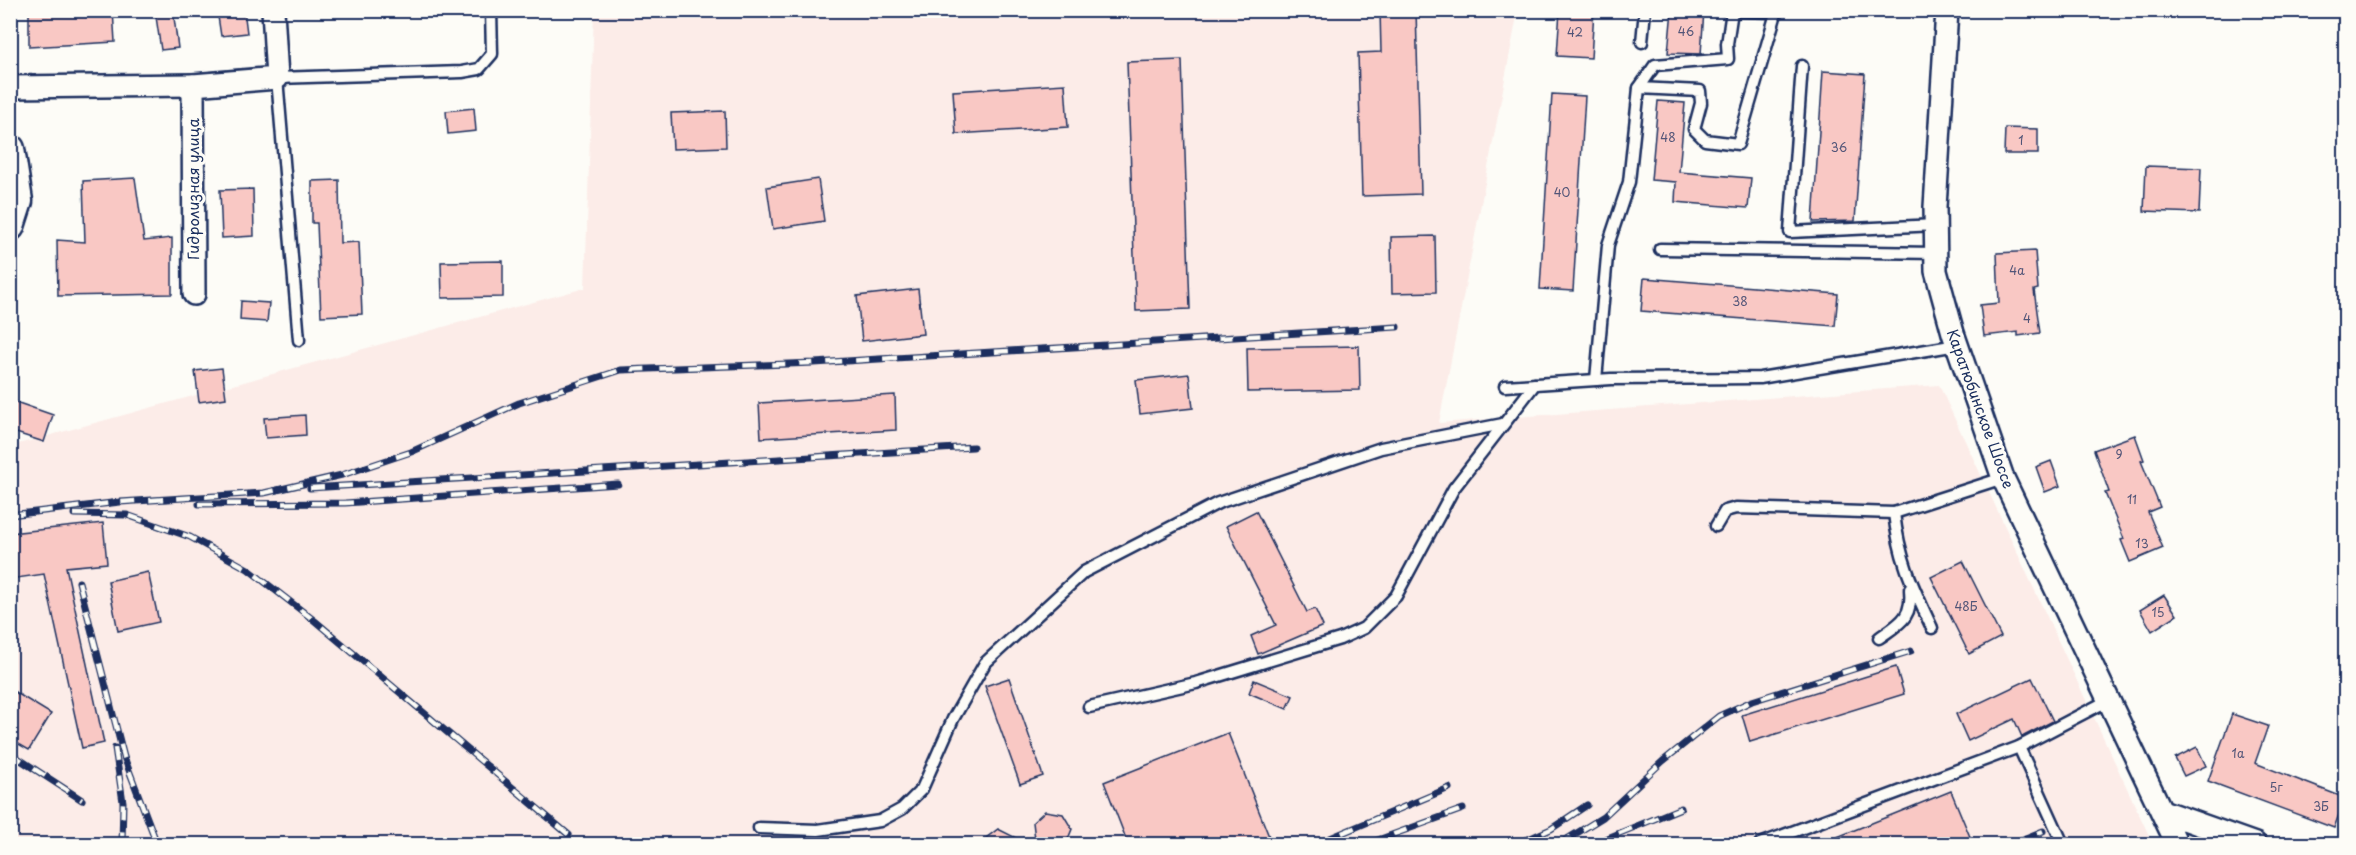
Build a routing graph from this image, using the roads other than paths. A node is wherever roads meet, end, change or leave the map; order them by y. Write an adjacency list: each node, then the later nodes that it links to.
1 (273, 10): 8 (street)
2 (491, 10): 8 (lane)
3 (1645, 10): 6 (lane)
4 (1947, 10): 13 (street, Каратюбинское Шоссе)
5 (1777, 11): 11 (lane); 11 (lane)
6 (1642, 42)
7 (1802, 66): 13 (lane)
8 (277, 78): 9 (street); 18 (lane)
9 (193, 85): 10 (street); 17 (street, Гидролизная улица)
10 (10, 87)
11 (1639, 88): 20 (lane)
12 (10, 149): 14 (street)
13 (1935, 225): 16 (street, Каратюбинское Шоссе)
14 (10, 226)
15 (1660, 249): 16 (lane)
16 (1936, 252): 19 (street, Каратюбинское Шоссе)
17 (195, 294)
18 (299, 340)
19 (1957, 345): 20 (lane); 24 (street, Каратюбинское Шоссе)
20 (1596, 380): 21 (lane)
21 (1535, 384): 22 (lane); 23 (lane)
22 (1505, 386)
23 (1503, 424): 31 (lane); 34 (lane)
24 (2003, 478): 25 (lane); 30 (street, Каратюбинское Шоссе)
25 (1894, 513): 26 (lane); 27 (lane)
26 (1716, 526)
27 (1909, 580): 28 (lane); 29 (lane)
28 (1932, 628)
29 (1879, 638)
30 (2109, 700): 32 (lane); 33 (street, Каратюбинское Шоссе)
31 (1089, 707)
32 (2019, 747): 35 (lane); 36 (lane)
33 (2162, 811): 37 (street, Каратюбинское Шоссе); 38 (street)
34 (759, 828)
35 (1760, 844)
36 (2063, 844)
37 (2177, 844)
38 (2255, 844)

